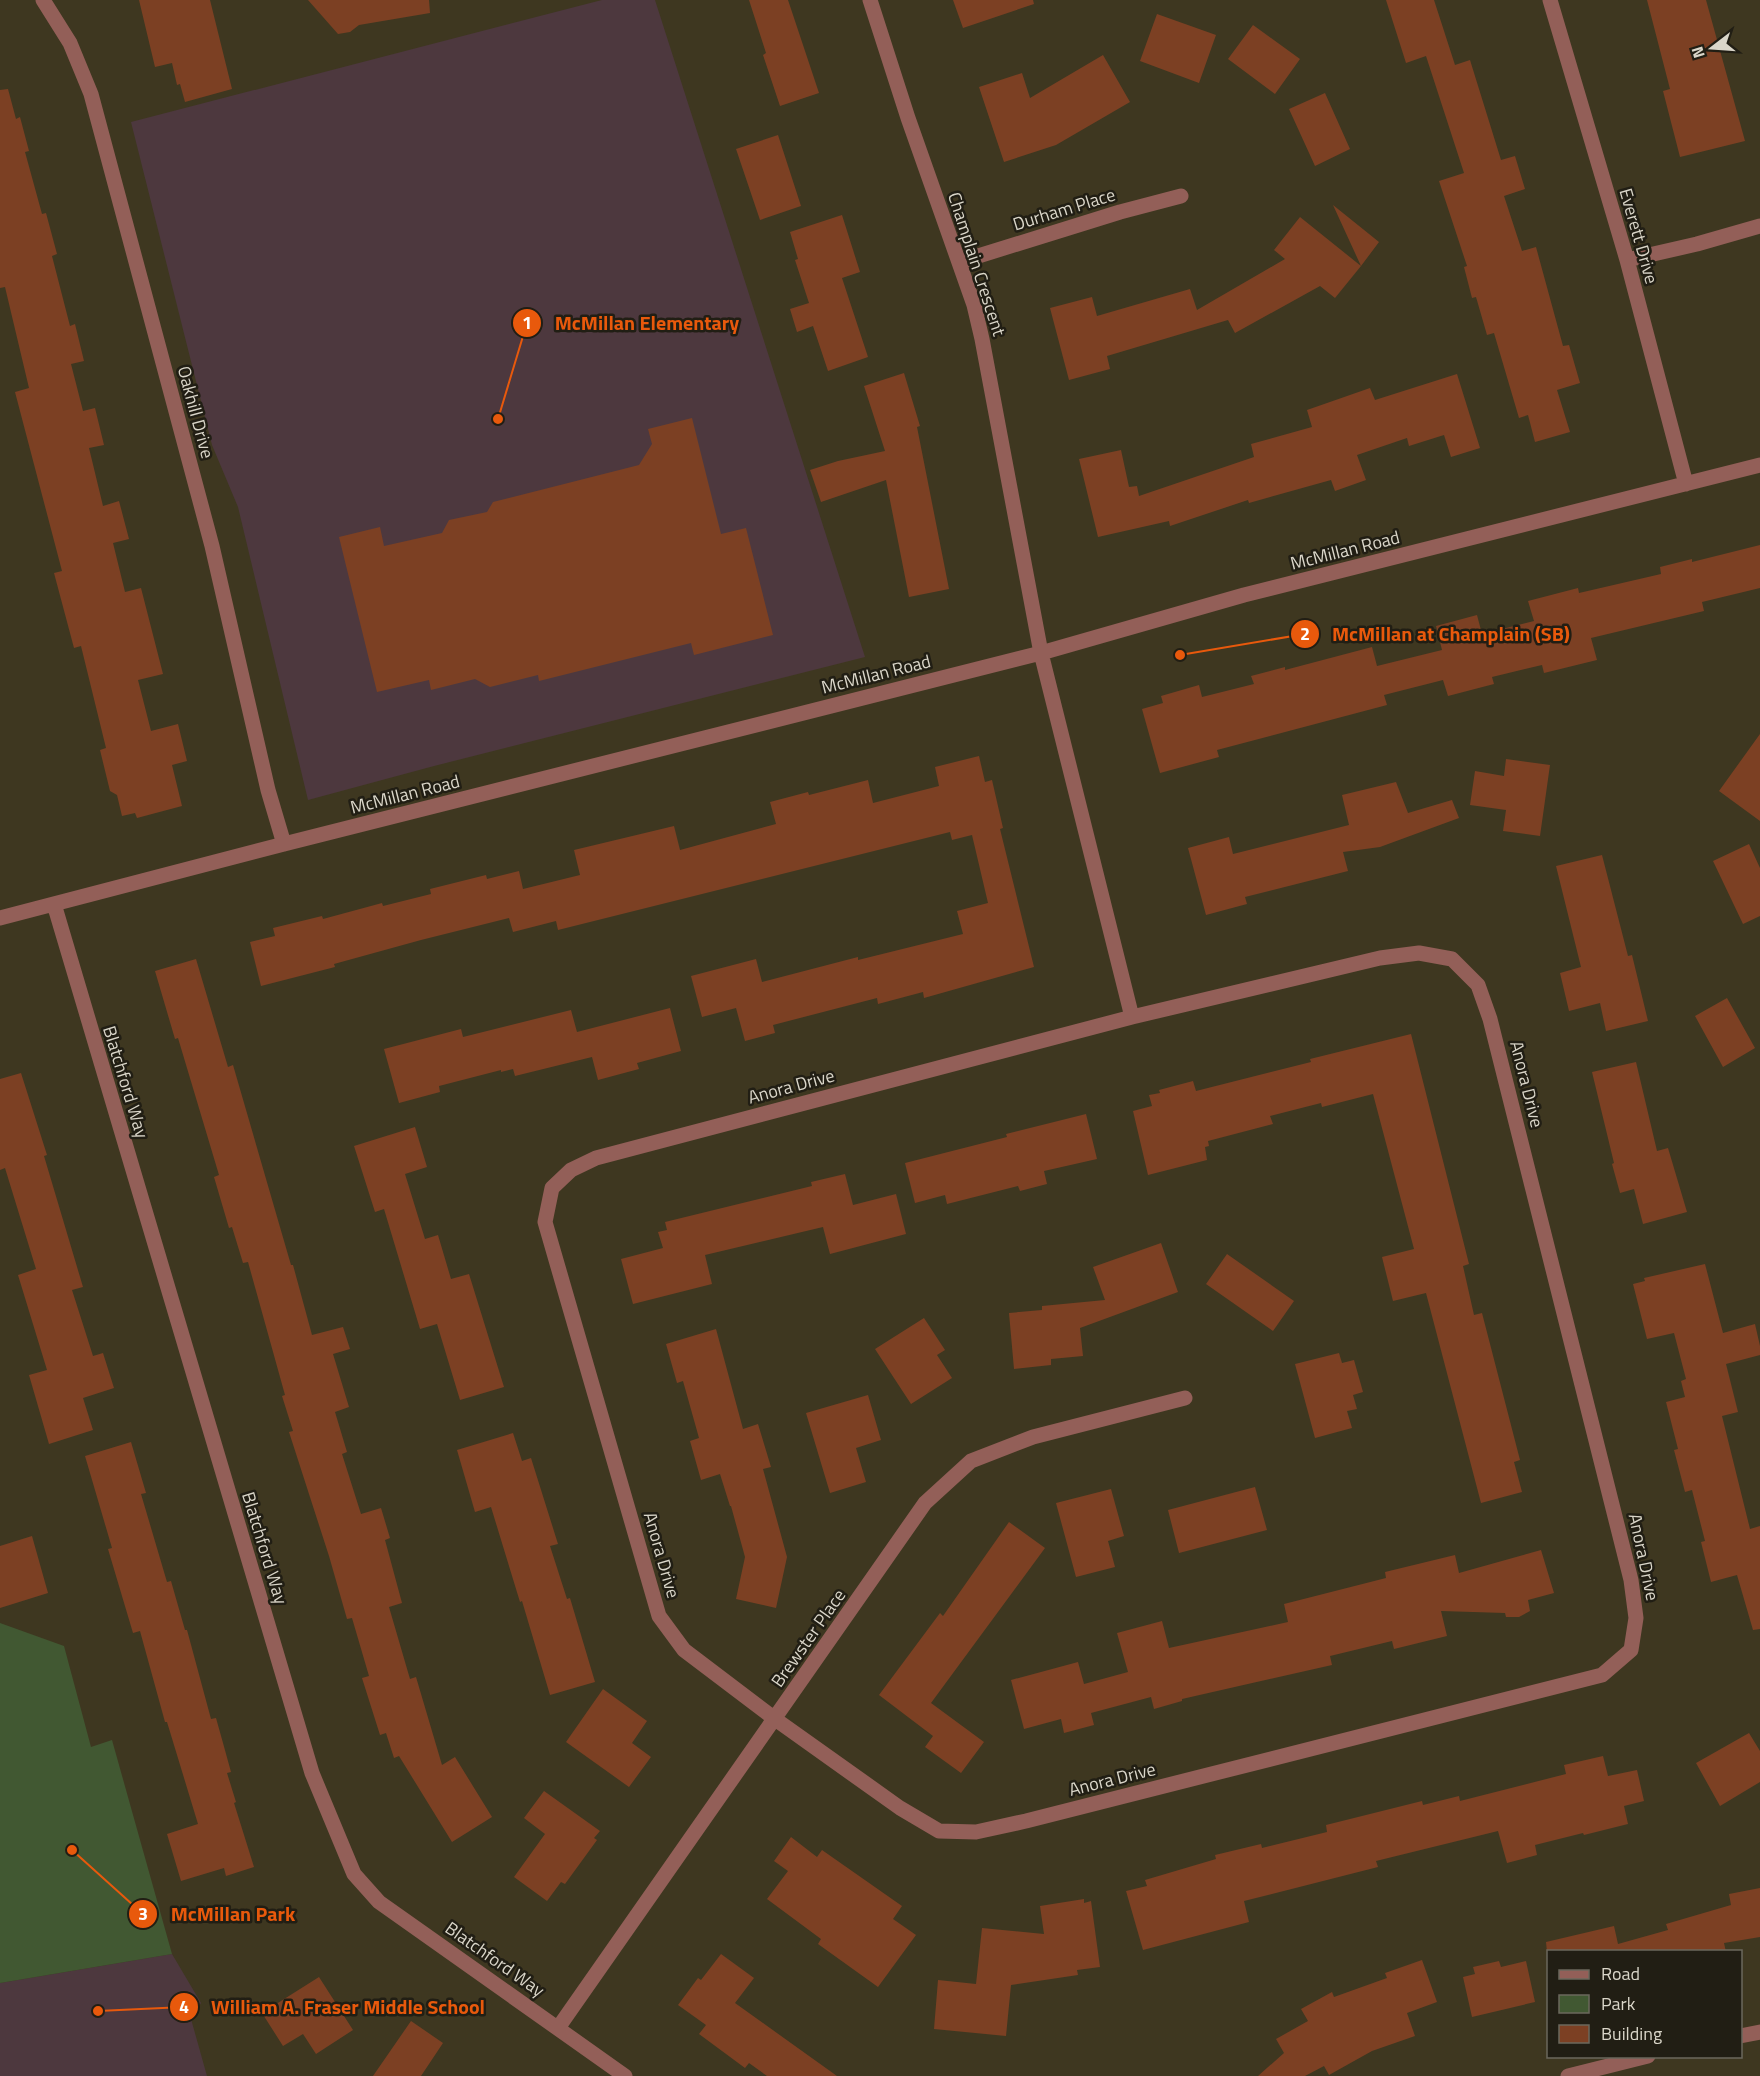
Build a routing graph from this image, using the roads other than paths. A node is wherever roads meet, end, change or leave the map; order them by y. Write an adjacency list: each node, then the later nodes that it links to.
1 (42, 0): 11 (street, Oakhill Drive)
2 (870, 0): 7 (street, Champlain Crescent)
3 (1550, 0): 6 (street, Everett Drive)
4 (1181, 196): 7 (street, Durham Place)
5 (1760, 226): 6 (street)
6 (1627, 260): 9 (street, Everett Drive)
7 (959, 262): 10 (street, Champlain Crescent)
8 (1760, 465): 9 (street, McMillan Road)
9 (1686, 484): 10 (street, McMillan Road)
10 (1041, 653): 11 (street, McMillan Road); 14 (street)
11 (284, 844): 12 (street, McMillan Road)
12 (54, 904): 13 (street, McMillan Road); 17 (street, Blatchford Way)
13 (0, 918)
14 (1132, 1017): 16 (street, Anora Drive); 16 (street, Anora Drive)
15 (1185, 1398): 16 (street, Brewster Place)
16 (775, 1719): 17 (street, Brewster Place)
17 (558, 2028): 21 (street, Blatchford Way)
18 (1760, 2032): 19 (street)
19 (1742, 2036)
20 (1640, 2058): 22 (street)
21 (625, 2076)
22 (1568, 2076)

